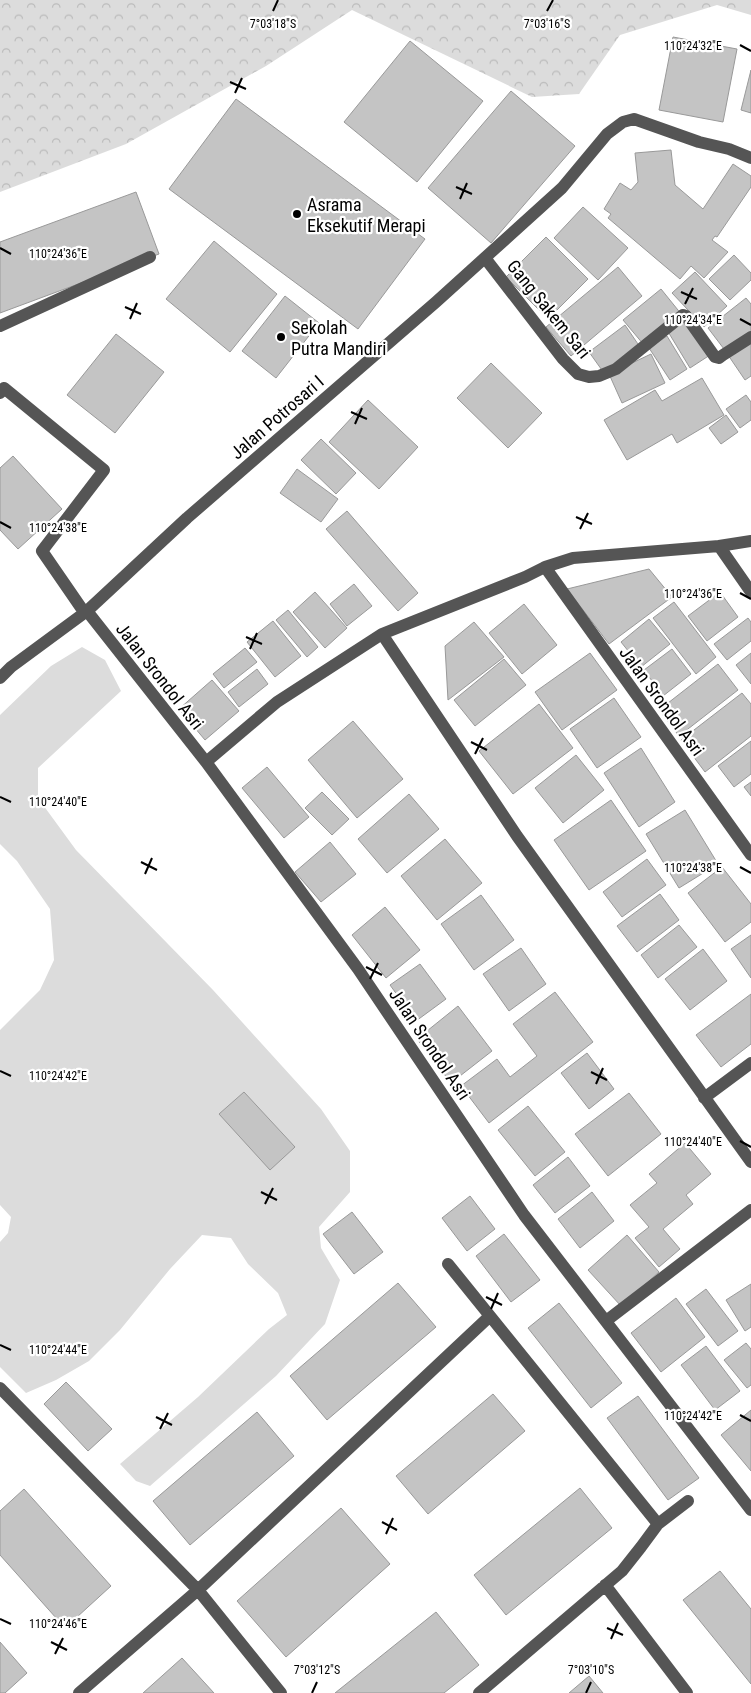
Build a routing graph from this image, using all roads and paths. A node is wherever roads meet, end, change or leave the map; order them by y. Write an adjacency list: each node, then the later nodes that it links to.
1 (751, 158): 3 (street, Jalan Potrosari I)
2 (150, 257): 4 (street)
3 (485, 258): 5 (street, Gang Sakem Sari); 11 (street, Jalan Potrosari I)
4 (0, 326)
5 (751, 336)
6 (1, 387): 11 (street, Jalan Srondol Asri)
7 (751, 540): 8 (street)
8 (719, 546): 9 (street); 10 (street)
9 (545, 567): 12 (street); 15 (street, Jalan Srondol Asri)
10 (751, 592)
11 (86, 611): 13 (street, Jalan Potrosari I); 14 (street, Jalan Srondol Asri)
12 (382, 634): 14 (street); 17 (street)
13 (0, 678)
14 (206, 762): 22 (street, Jalan Srondol Asri)
15 (751, 855)
16 (751, 1063): 17 (street)
17 (704, 1098): 18 (street)
18 (751, 1162)
19 (751, 1210): 22 (street)
20 (448, 1264): 21 (street)
21 (490, 1316): 26 (street); 28 (street)
22 (606, 1321): 25 (street, Jalan Srondol Asri)
23 (0, 1388): 28 (street)
24 (688, 1500): 26 (street)
25 (751, 1510)
26 (658, 1524): 27 (street)
27 (605, 1585): 31 (street); 32 (street)
28 (198, 1590): 29 (street); 30 (street)
29 (79, 1693)
30 (281, 1693)
31 (479, 1693)
32 (687, 1693)

